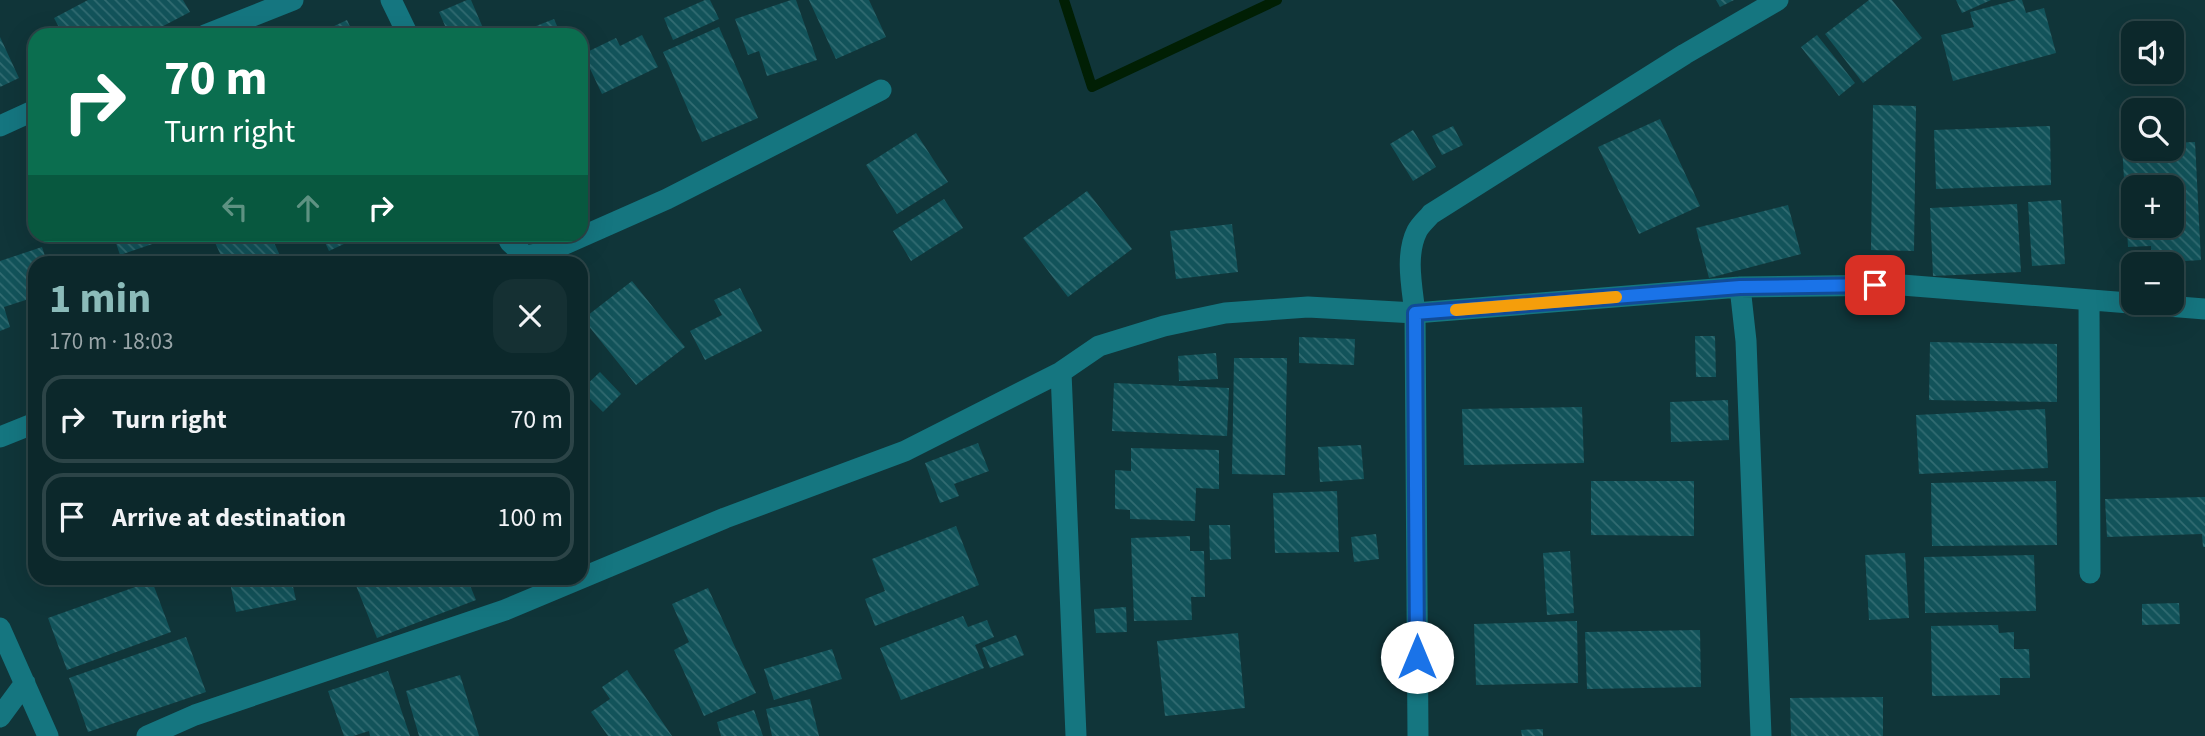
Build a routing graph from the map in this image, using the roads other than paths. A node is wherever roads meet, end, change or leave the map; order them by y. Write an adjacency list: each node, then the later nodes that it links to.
1 (293, 0): 4 (street)
2 (391, 0): 5 (street)
3 (1779, 0): 17 (street)
4 (223, 28)
5 (405, 28)
6 (881, 90): 9 (street)
7 (28, 113): 8 (street)
8 (0, 126)
9 (588, 234)
10 (510, 242): 12 (street)
11 (570, 242): 13 (street)
12 (525, 256)
13 (525, 256)
14 (1740, 287): 15 (street); 17 (street); 31 (street)
15 (2089, 300): 16 (street); 21 (street)
16 (2205, 309)
17 (1415, 313): 18 (street); 30 (street)
18 (1061, 372): 22 (street); 29 (street)
19 (28, 426): 20 (street)
20 (0, 437)
21 (2090, 573)
22 (588, 575)
23 (565, 585): 28 (street)
24 (0, 628): 25 (street)
25 (25, 683): 26 (street); 27 (street)
26 (0, 717)
27 (48, 736)
28 (147, 736)
29 (1076, 736)
30 (1418, 736)
31 (1761, 736)

